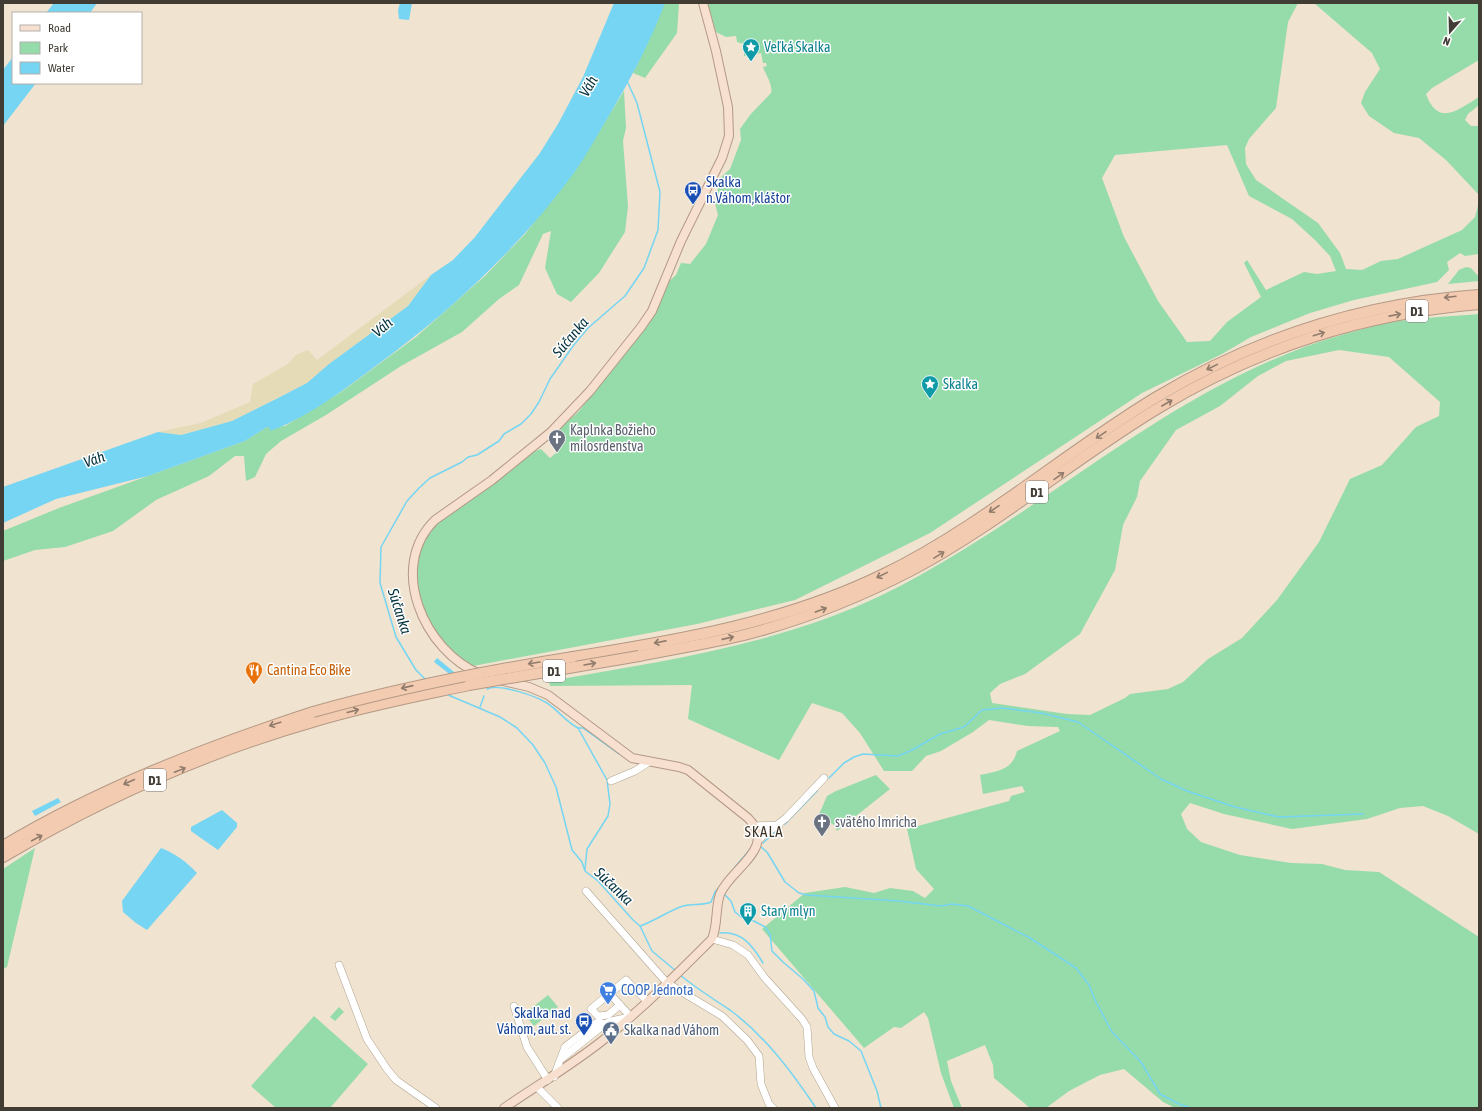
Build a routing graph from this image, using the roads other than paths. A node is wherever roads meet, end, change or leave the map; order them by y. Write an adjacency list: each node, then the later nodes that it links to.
1 (703, 3): 5 (main road)
2 (1479, 295): 4 (highway, D1, one-way to 4, bridge)
3 (1479, 304): 4 (highway, D1, one-way to 3, bridge)
4 (314, 716): 11 (highway, D1, one-way to 11); 12 (highway, D1, one-way to 4)
5 (649, 762): 7 (street); 9 (main road)
6 (824, 778): 8 (street)
7 (610, 781)
8 (779, 824): 9 (street); 10 (street)
9 (755, 826): 10 (main road)
10 (758, 840): 14 (main road)
11 (3, 846)
12 (3, 856)
13 (586, 891): 16 (street)
14 (712, 939): 16 (main road); 32 (street)
15 (339, 965): 26 (street)
16 (667, 983): 18 (main road); 31 (street)
17 (610, 994): 18 (street); 20 (street); 20 (street)
18 (647, 1001): 21 (main road)
19 (514, 1006): 24 (street)
20 (620, 1006): 21 (street)
21 (630, 1017): 22 (street); 23 (main road)
22 (605, 1024): 23 (street); 24 (street)
23 (608, 1037): 24 (main road)
24 (551, 1078): 25 (main road)
25 (537, 1087): 29 (main road); 30 (street)
26 (428, 1102): 27 (street); 28 (street)
27 (424, 1108)
28 (436, 1108)
29 (504, 1108)
30 (558, 1108)
31 (773, 1108)
32 (835, 1108)

